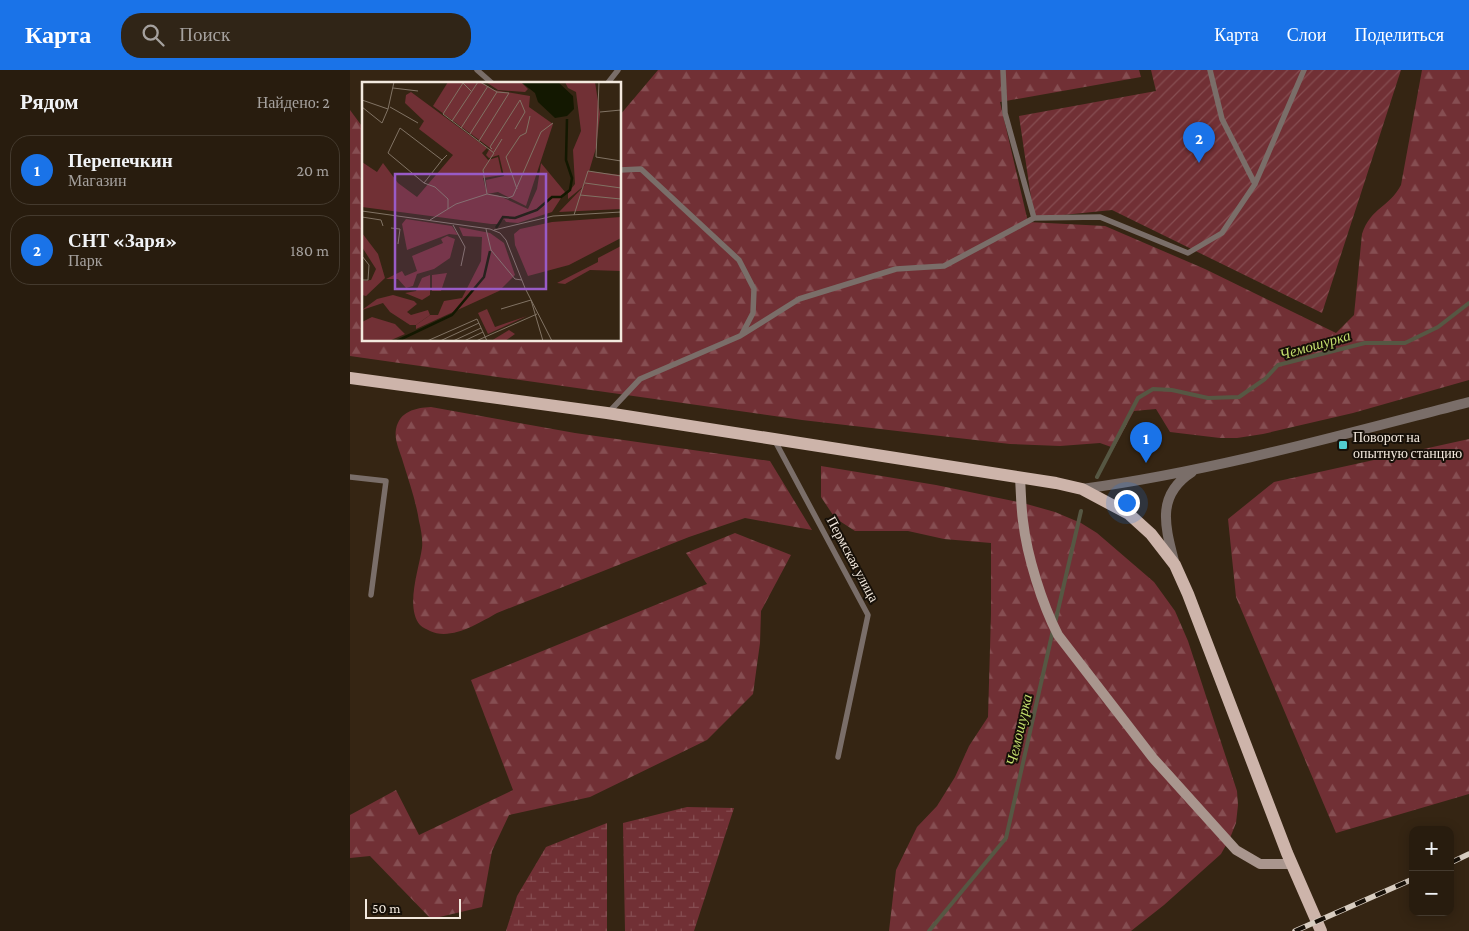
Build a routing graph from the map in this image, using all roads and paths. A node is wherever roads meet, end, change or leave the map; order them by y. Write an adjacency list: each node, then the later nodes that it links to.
1 (476, 70): 6 (lane)
2 (618, 70): 7 (lane)
3 (1003, 70): 10 (lane)
4 (1210, 70): 9 (lane)
5 (1304, 70): 9 (lane)
6 (491, 82)
7 (609, 82)
8 (621, 170): 11 (lane)
9 (1255, 184): 10 (lane)
10 (1034, 218): 11 (lane)
11 (740, 336): 14 (lane)
12 (350, 378): 14 (main road)
13 (1469, 402): 16 (street)
14 (607, 413): 15 (main road)
15 (774, 439): 18 (main road); 22 (lane, Пермская улица)
16 (1198, 469): 19 (street); 20 (street)
17 (350, 477): 21 (lane)
18 (1020, 478): 19 (main road); 23 (main road)
19 (1082, 489): 20 (main road)
20 (1175, 565): 23 (main road)
21 (371, 595)
22 (838, 757)
23 (1292, 864): 24 (main road)
24 (1320, 931)

